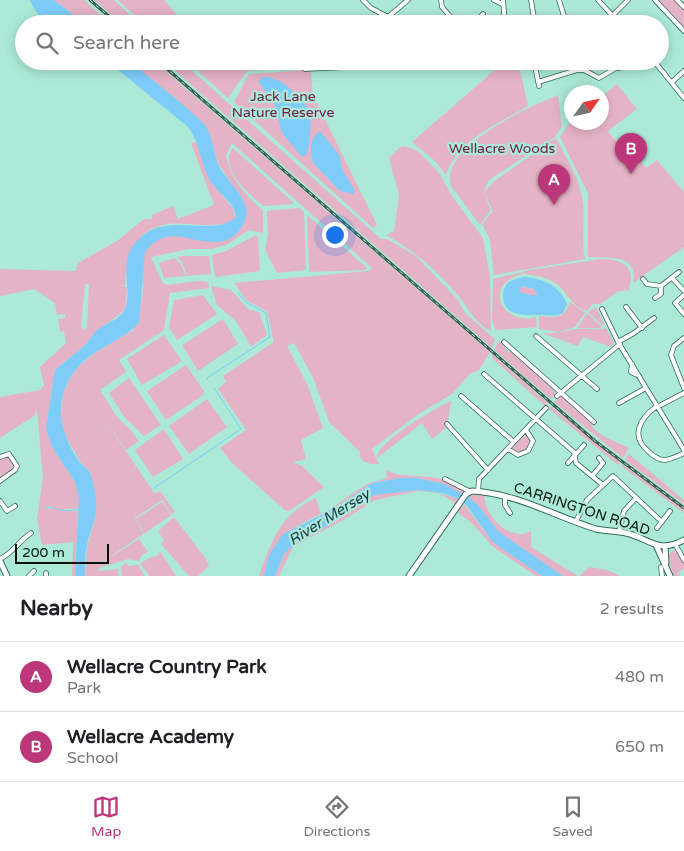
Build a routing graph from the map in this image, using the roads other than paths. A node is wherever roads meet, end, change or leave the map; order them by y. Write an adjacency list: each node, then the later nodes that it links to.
1 (363, 0): 13 (street)
2 (408, 0): 14 (street)
3 (441, 0): 15 (street)
4 (494, 0): 11 (street)
5 (531, 0): 17 (street)
6 (559, 0): 18 (street)
7 (598, 0): 19 (street)
8 (628, 0): 20 (street)
9 (655, 0): 21 (street)
10 (677, 0): 12 (street)
11 (502, 2): 16 (street)
12 (684, 7)
13 (384, 15)
14 (390, 15)
15 (449, 15)
16 (504, 15)
17 (534, 15)
18 (564, 15)
19 (611, 15)
20 (613, 15)
21 (684, 31)
22 (536, 70): 23 (street)
23 (577, 70)
24 (577, 70): 25 (street)
25 (615, 70)
26 (662, 70): 28 (street)
27 (684, 70): 28 (street)
28 (672, 82): 29 (street)
29 (684, 98)
30 (679, 272): 31 (street)
31 (672, 278): 33 (street); 34 (street)
32 (643, 280): 33 (street)
33 (661, 286): 36 (street)
34 (684, 291)
35 (684, 295): 39 (street)
36 (655, 298)
37 (602, 310): 45 (street)
38 (626, 310): 41 (street)
39 (684, 314)
40 (654, 318): 41 (street)
41 (642, 328): 45 (street)
42 (536, 336): 47 (street)
43 (683, 339): 49 (street)
44 (504, 342): 52 (street)
45 (619, 343): 47 (street); 48 (street)
46 (484, 374): 57 (street)
47 (581, 376): 50 (street); 52 (street)
48 (646, 388): 54 (street); 55 (street)
49 (684, 388)
50 (597, 389)
51 (684, 393): 55 (street)
52 (558, 394): 58 (street)
53 (461, 396): 61 (street)
54 (619, 403)
55 (657, 407): 64 (street); 64 (street)
56 (546, 408): 57 (street)
57 (536, 419): 60 (street); 65 (street)
58 (594, 422)
59 (446, 424): 69 (street)
60 (526, 430): 61 (street); 63 (street)
61 (514, 442): 63 (street)
62 (584, 445): 65 (street)
63 (508, 449): 69 (street)
64 (684, 451)
65 (575, 455): 68 (street); 70 (street)
66 (0, 457): 72 (street)
67 (599, 458): 70 (street)
68 (568, 463)
69 (488, 470): 74 (street)
70 (592, 476): 73 (street)
71 (445, 479): 75 (street, CARRINGTON ROAD)
72 (0, 481)
73 (603, 485): 77 (street); 82 (street)
74 (478, 492): 75 (main road, CARRINGTON ROAD); 76 (main road, CARRINGTON ROAD)
75 (468, 493): 96 (main road)
76 (505, 496): 81 (street); 82 (main road, CARRINGTON ROAD)
77 (635, 499): 83 (street); 85 (street)
78 (0, 501): 79 (street)
79 (15, 506)
80 (670, 511): 83 (street)
81 (510, 513)
82 (576, 521): 85 (main road, CARRINGTON ROAD)
83 (662, 522): 84 (street)
84 (657, 528)
85 (619, 532): 89 (main road, CARRINGTON ROAD)
86 (31, 533): 91 (street)
87 (684, 540): 88 (main road)
88 (675, 544): 90 (main road); 92 (street)
89 (656, 546): 90 (main road); 94 (main road)
90 (665, 546): 94 (main road)
91 (0, 560): 95 (main road)
92 (684, 560)
93 (661, 567): 97 (street)
94 (669, 573): 97 (street)
95 (7, 576)
96 (408, 576)
97 (662, 576)

